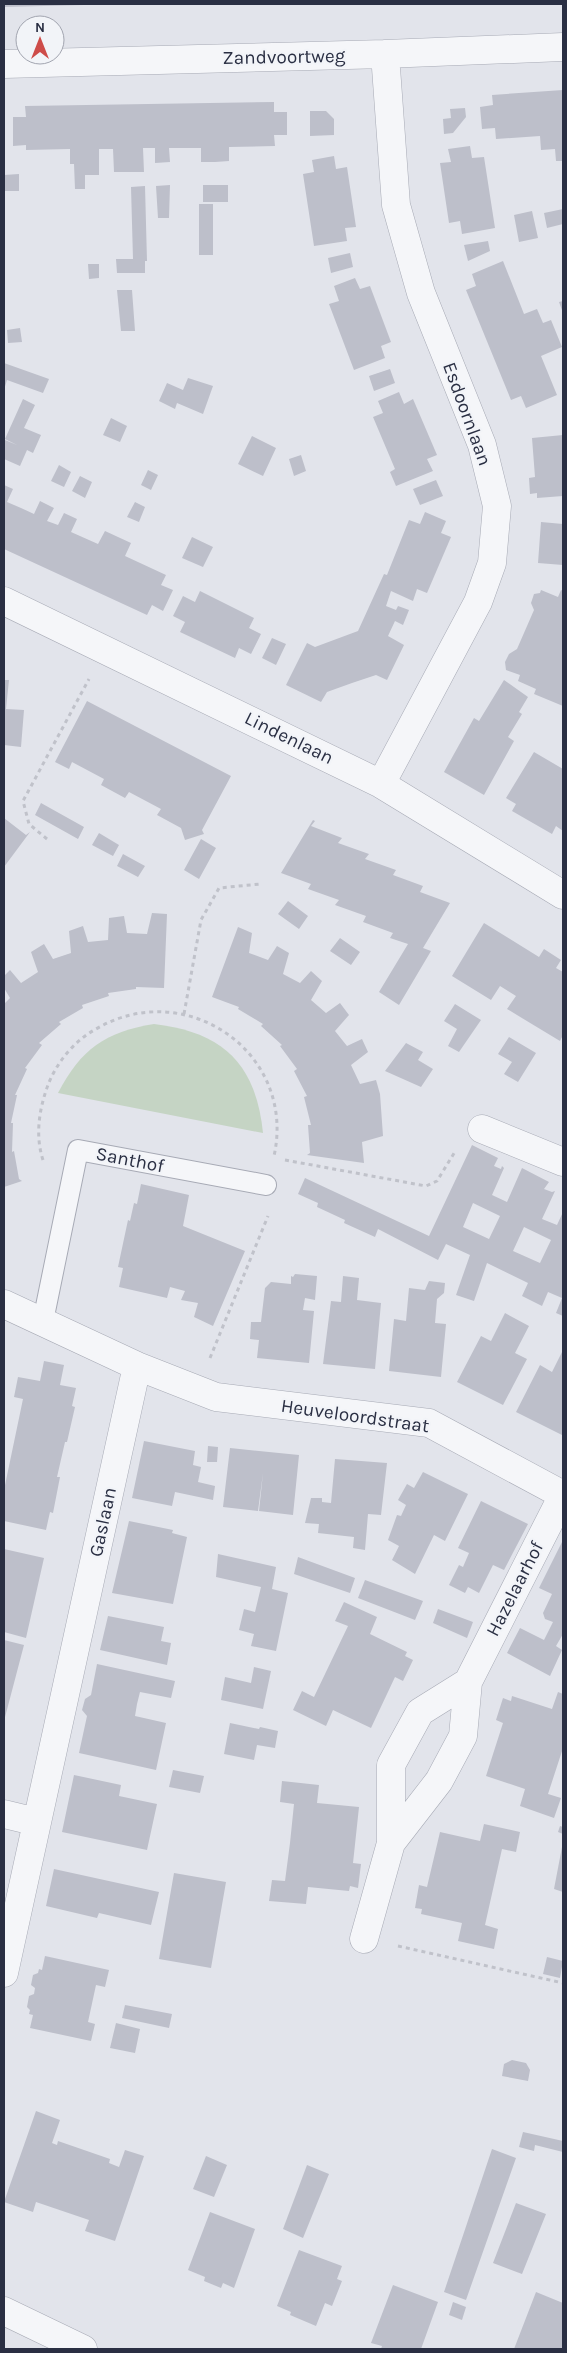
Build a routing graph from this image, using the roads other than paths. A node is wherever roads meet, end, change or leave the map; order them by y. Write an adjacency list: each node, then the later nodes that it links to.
1 (563, 47): 2 (street, Zandvoortweg)
2 (385, 54): 3 (street, Zandvoortweg); 5 (street, Esdoornlaan)
3 (4, 64)
4 (4, 601): 5 (street, Lindenlaan)
5 (380, 784): 6 (street, Lindenlaan)
6 (563, 895)
7 (482, 1128): 8 (street)
8 (563, 1162)
9 (266, 1185): 11 (lane, Santhof)
10 (4, 1304): 11 (street)
11 (43, 1321): 12 (street)
12 (138, 1366): 13 (street, Heuveloordstraat); 16 (street, Gaslaan)
13 (563, 1495): 14 (street, Hazelaarhof)
14 (468, 1682): 17 (street, Hazelaarhof); 17 (street, Hazelaarhof)
15 (4, 1814): 16 (street)
16 (37, 1822): 19 (street, Gaslaan)
17 (391, 1843): 18 (street, Hazelaarhof)
18 (364, 1939)
19 (4, 1973)
20 (4, 2311): 21 (street)
21 (83, 2349)

